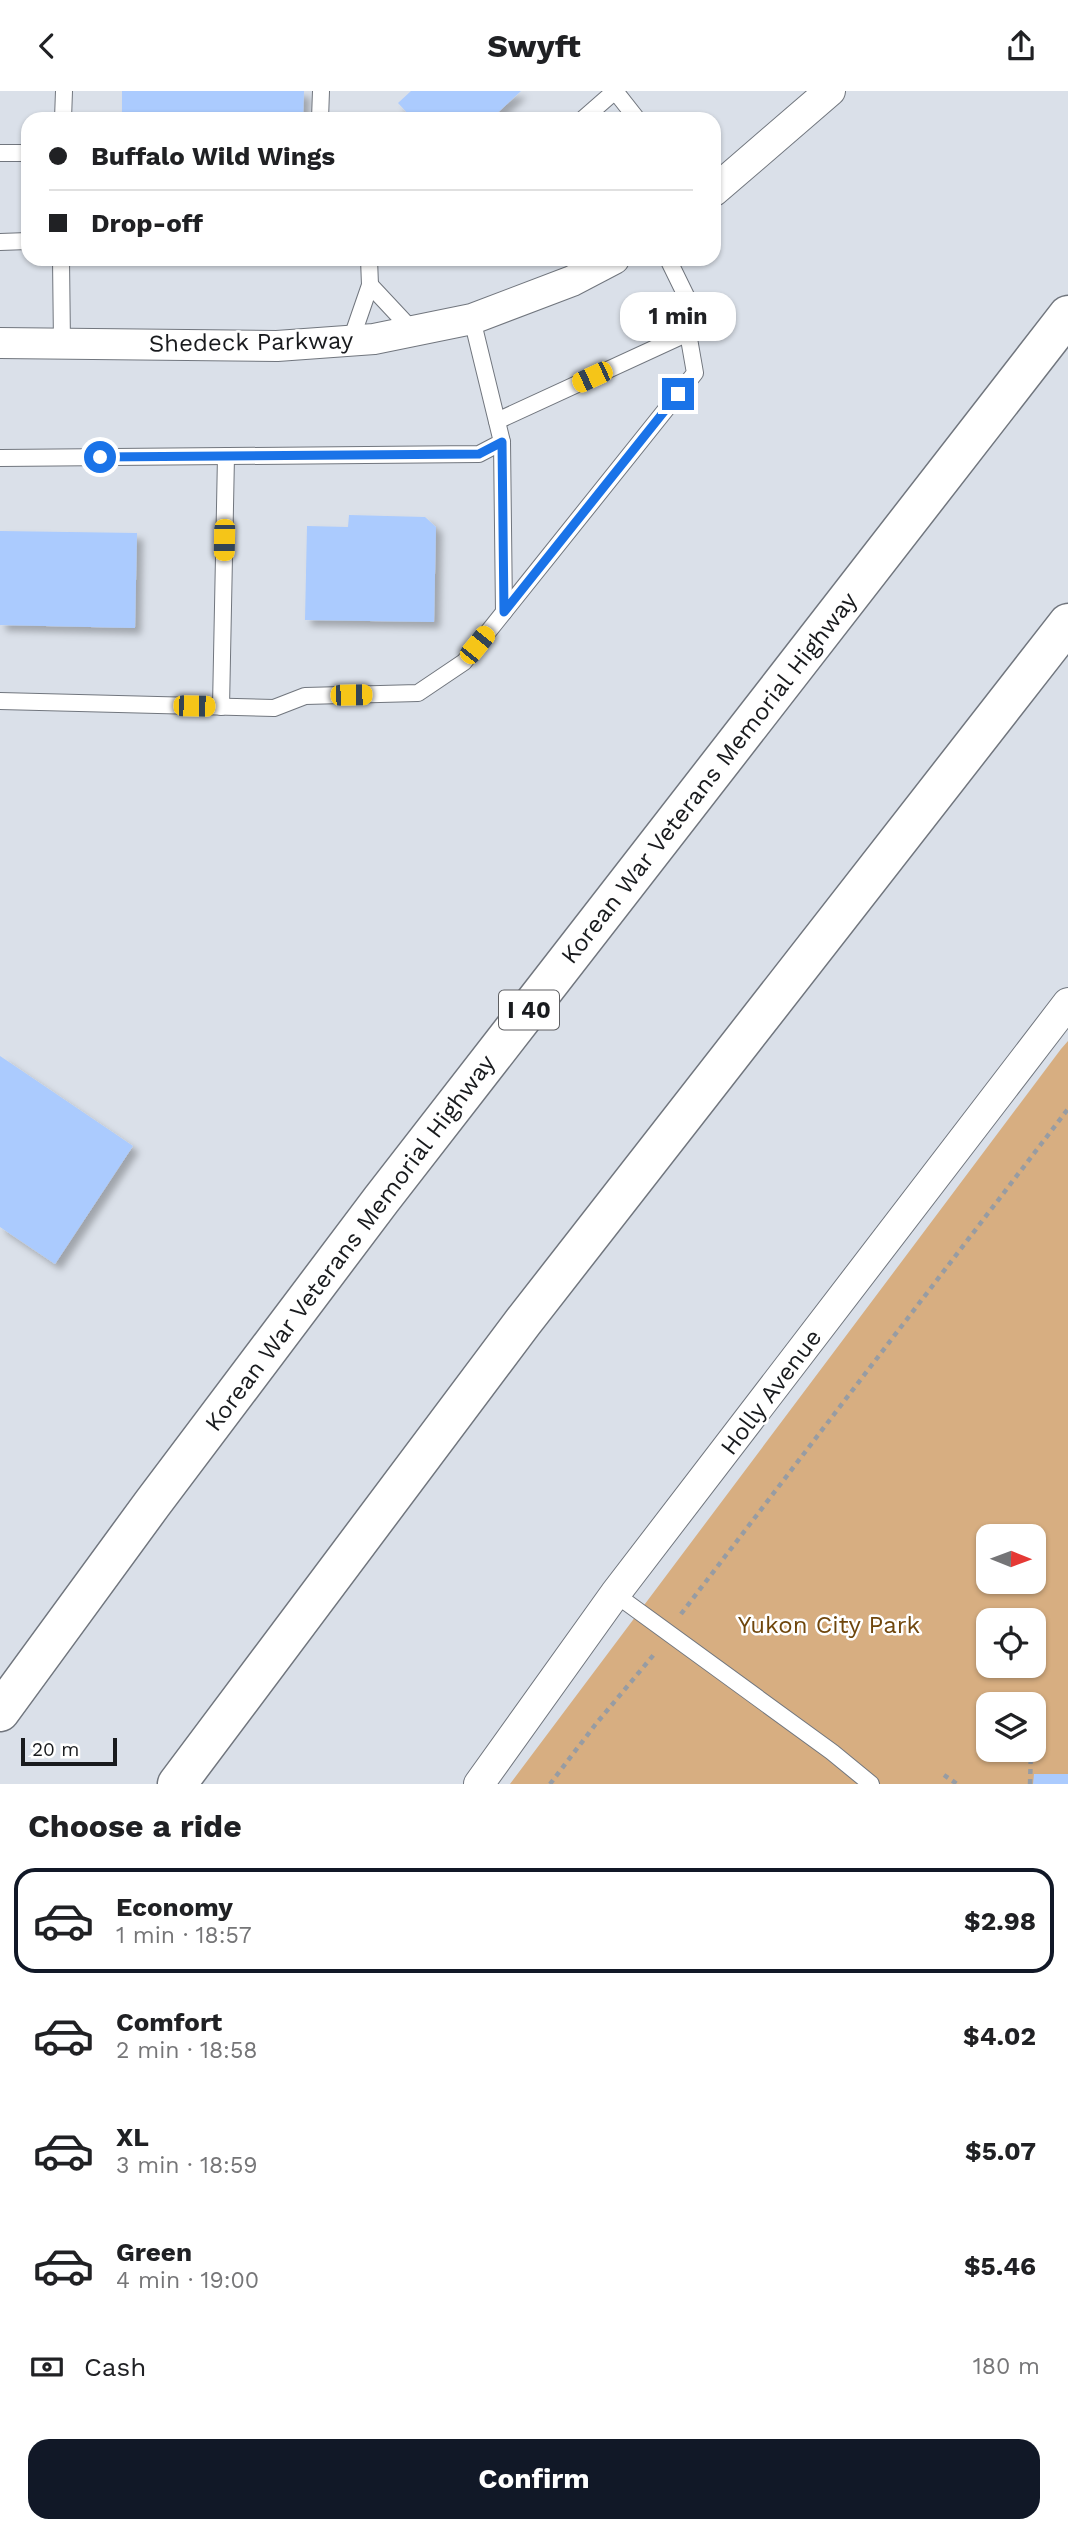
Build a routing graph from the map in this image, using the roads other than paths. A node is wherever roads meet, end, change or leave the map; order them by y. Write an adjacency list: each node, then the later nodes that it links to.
1 (64, 91): 4 (lane)
2 (321, 91): 5 (lane)
3 (830, 91): 10 (street)
4 (63, 112)
5 (320, 112)
6 (591, 112): 7 (lane)
7 (632, 112)
8 (0, 153): 9 (lane)
9 (21, 153)
10 (721, 185)
11 (0, 241): 12 (lane)
12 (21, 241)
13 (61, 266): 24 (lane)
14 (369, 266): 17 (lane)
15 (601, 266): 19 (street, Shedeck Parkway)
16 (671, 266): 21 (lane)
17 (370, 285): 20 (lane); 22 (lane)
18 (1068, 315): 35 (highway, Korean War Veterans Memorial Highway / I 40)
19 (472, 319): 20 (street, Shedeck Parkway); 25 (lane)
20 (412, 331): 22 (street, Shedeck Parkway)
21 (688, 333): 25 (lane); 29 (lane)
22 (351, 340): 24 (street, Shedeck Parkway)
23 (0, 343): 24 (street, Shedeck Parkway)
24 (62, 344)
25 (497, 421): 26 (lane)
26 (502, 442): 27 (lane); 29 (lane)
27 (226, 456): 28 (lane); 32 (lane)
28 (0, 458)
29 (504, 612): 32 (lane)
30 (1068, 623): 36 (highway)
31 (0, 701): 32 (lane)
32 (222, 707)
33 (1068, 1003): 34 (street, Holly Avenue)
34 (615, 1594): 37 (street, Holly Avenue); 38 (lane)
35 (0, 1712)
36 (177, 1784)
37 (479, 1784)
38 (871, 1784)

